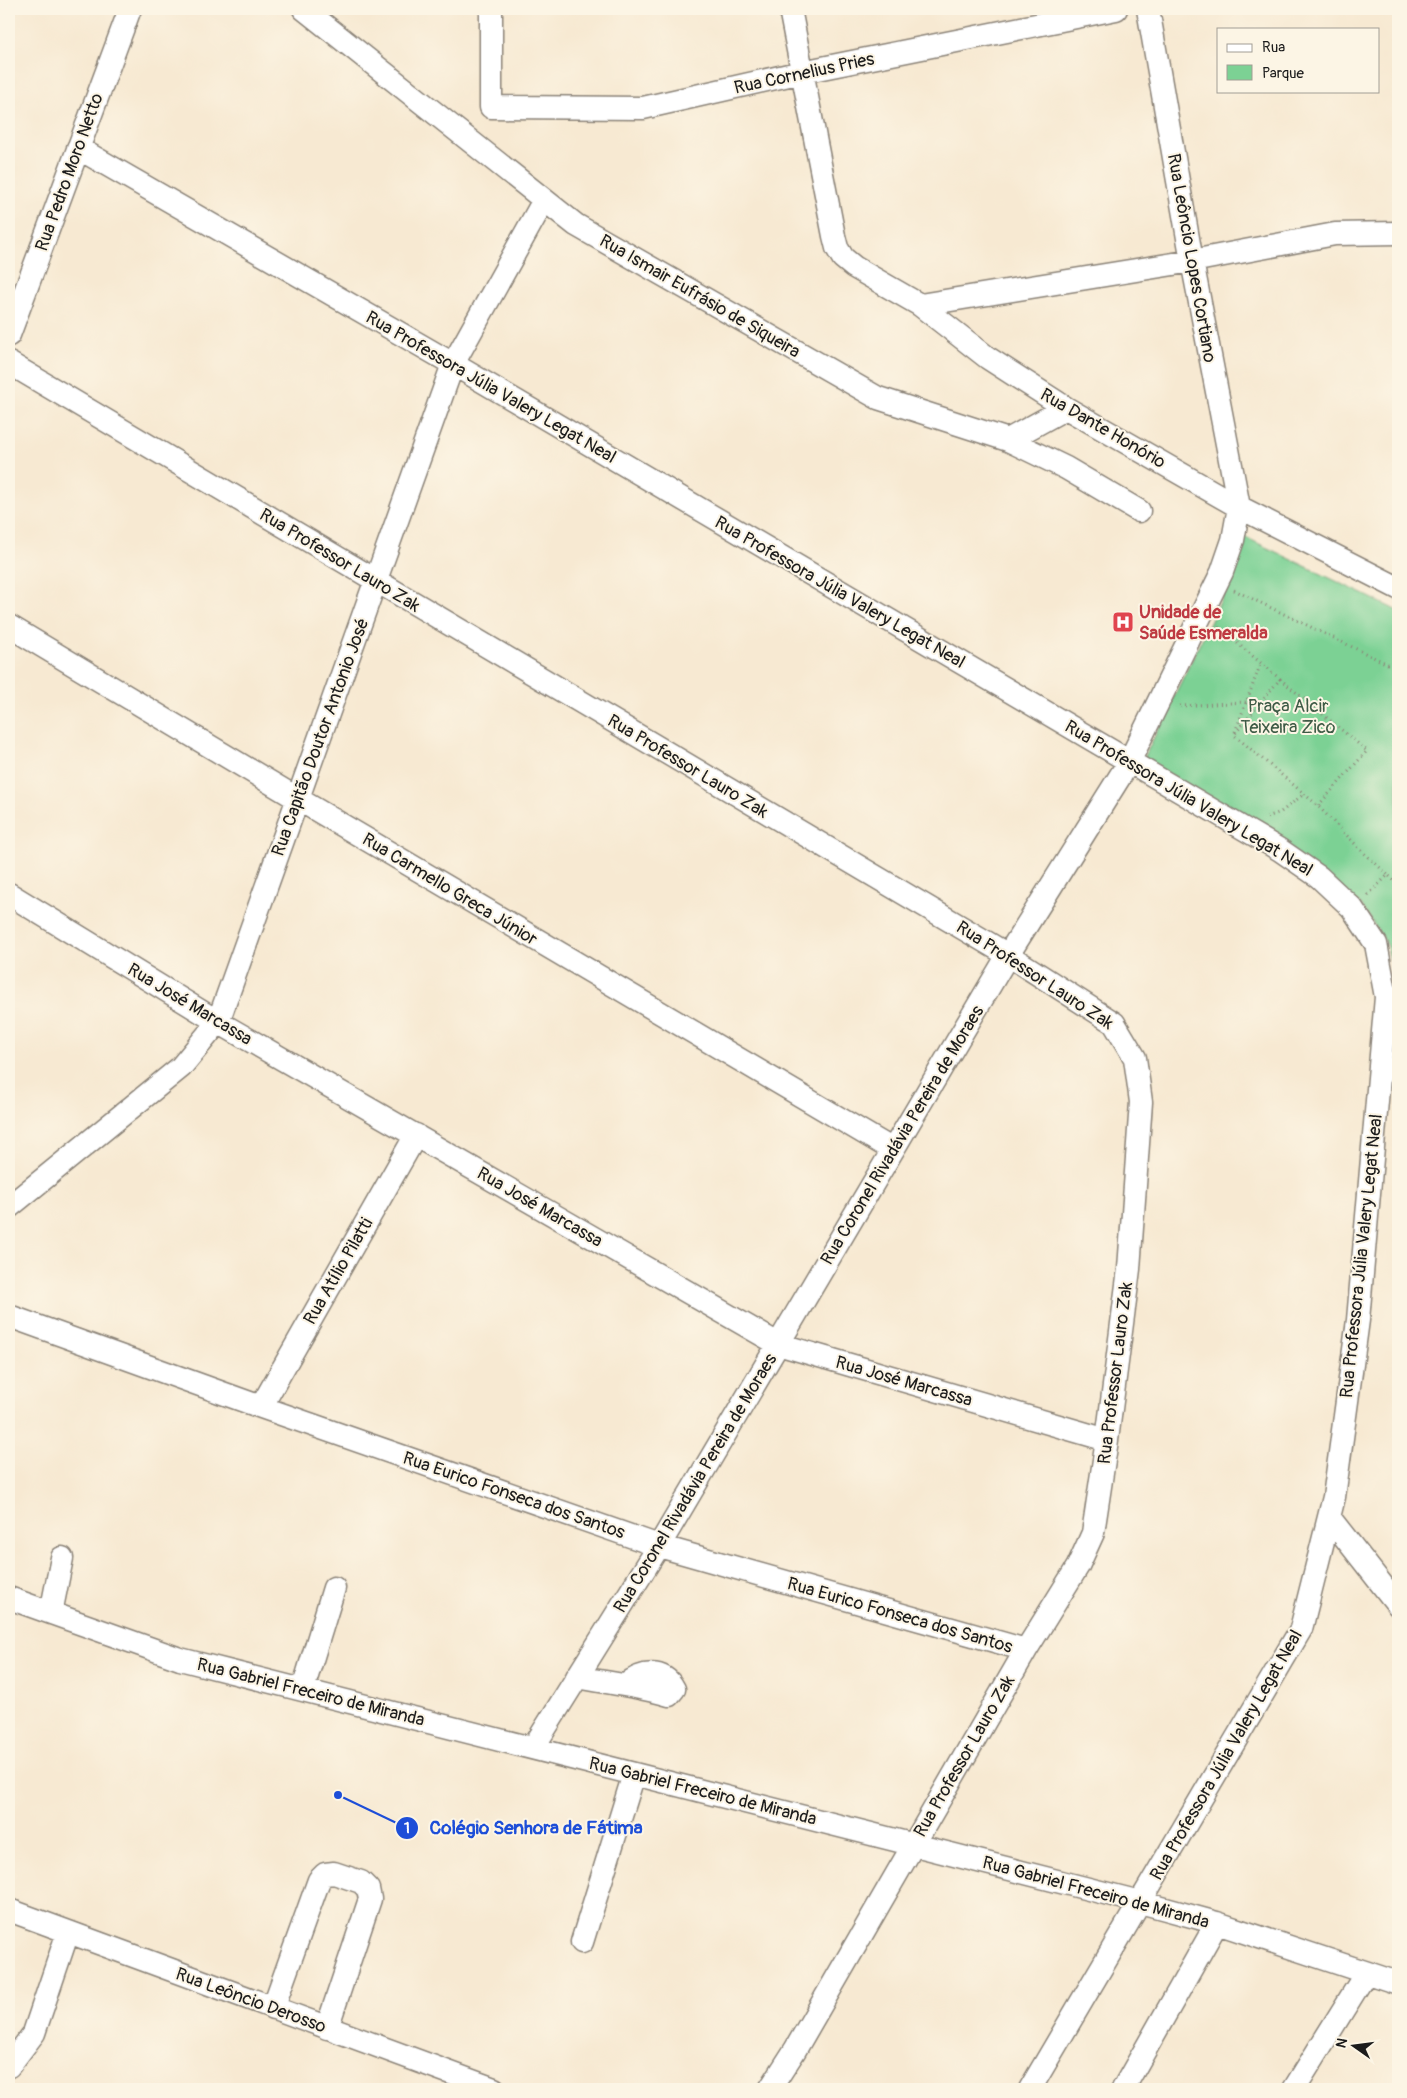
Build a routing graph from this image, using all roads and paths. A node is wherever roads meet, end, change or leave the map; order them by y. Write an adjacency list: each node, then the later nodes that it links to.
1 (130, 9): 8 (street, Rua Pedro Moro Netto)
2 (304, 9): 9 (street, Rua Ismair Eufrásio de Siqueira)
3 (491, 9): 7 (street, Rua Cornelius Pries)
4 (790, 9): 7 (street, Rua Dante Honório)
5 (1116, 9): 7 (street, Rua Cornelius Pries)
6 (1148, 9): 11 (street, Rua Leôncio Lopes Cortiano)
7 (802, 72): 12 (street, Rua Dante Honório)
8 (78, 148): 13 (street, Rua Pedro Moro Netto); 15 (street, Rua Professora Júlia Valery Legat Neal)
9 (544, 200): 15 (street, Rua Capitão Doutor Antonio José); 17 (street, Rua Ismair Eufrásio de Siqueira)
10 (1398, 233): 11 (street)
11 (1192, 260): 12 (street); 18 (street, Rua Leôncio Lopes Cortiano)
12 (920, 306): 16 (street, Rua Dante Honório)
13 (9, 335)
14 (9, 363): 20 (street, Rua Professor Lauro Zak)
15 (453, 364): 20 (street, Rua Capitão Doutor Antonio José); 31 (street, Rua Professora Júlia Valery Legat Neal)
16 (1061, 411): 17 (street); 18 (street, Rua Dante Honório)
17 (1008, 440): 19 (street, Rua Ismair Eufrásio de Siqueira)
18 (1239, 507): 22 (street, Rua Dante Honório); 31 (street, Rua Coronel Rivadávia Pereira de Moraes)
19 (1139, 511)
20 (376, 581): 33 (street, Rua Capitão Doutor Antonio José); 40 (street, Rua Professor Lauro Zak)
21 (1226, 586): 26 (path)
22 (1398, 588)
23 (1211, 621): 25 (path)
24 (9, 626): 33 (street, Rua Carmello Greca Júnior)
25 (1261, 663): 27 (path); 28 (path)
26 (1398, 669)
27 (1280, 680): 30 (path); 34 (path)
28 (1246, 702): 29 (path); 30 (path)
29 (1178, 706)
30 (1234, 735): 32 (path)
31 (1129, 762): 40 (street, Rua Coronel Rivadávia Pereira de Moraes); 49 (street, Rua Professora Júlia Valery Legat Neal)
32 (1304, 794): 34 (path); 35 (path)
33 (298, 799): 41 (street, Rua Capitão Doutor Antonio José); 43 (street, Rua Carmello Greca Júnior)
34 (1318, 806): 36 (path)
35 (1266, 818)
36 (1388, 875): 37 (path); 39 (path)
37 (1398, 884)
38 (9, 894): 41 (street, Rua José Marcassa)
39 (1366, 898)
40 (1008, 955): 43 (street, Rua Coronel Rivadávia Pereira de Moraes); 48 (street, Rua Professor Lauro Zak)
41 (218, 1022): 42 (street, Rua José Marcassa); 44 (street, Rua Capitão Doutor Antonio José)
42 (416, 1135): 46 (street, Rua José Marcassa); 47 (street, Rua Atílio Pilatti)
43 (893, 1150): 46 (street, Rua Coronel Rivadávia Pereira de Moraes)
44 (9, 1207)
45 (9, 1316): 47 (street, Rua Eurico Fonseca dos Santos)
46 (778, 1344): 48 (street, Rua José Marcassa); 50 (street, Rua Coronel Rivadávia Pereira de Moraes)
47 (261, 1407): 50 (street, Rua Eurico Fonseca dos Santos)
48 (1107, 1440): 56 (street, Rua Professor Lauro Zak)
49 (1329, 1517): 54 (street); 63 (street, Rua Professora Júlia Valery Legat Neal)
50 (659, 1546): 56 (street, Rua Eurico Fonseca dos Santos); 57 (street, Rua Coronel Rivadávia Pereira de Moraes)
51 (62, 1558): 55 (street)
52 (334, 1588): 59 (street)
53 (9, 1598): 55 (street, Rua Gabriel Freceiro de Miranda)
54 (1398, 1605)
55 (51, 1613): 59 (street, Rua Gabriel Freceiro de Miranda)
56 (1026, 1650): 62 (street, Rua Professor Lauro Zak)
57 (577, 1677): 58 (street); 60 (street, Rua Coronel Rivadávia Pereira de Moraes)
58 (626, 1685)
59 (303, 1689): 60 (street, Rua Gabriel Freceiro de Miranda)
60 (532, 1748): 61 (street, Rua Gabriel Freceiro de Miranda)
61 (634, 1774): 62 (street, Rua Gabriel Freceiro de Miranda); 67 (street)
62 (912, 1844): 63 (street, Rua Gabriel Freceiro de Miranda); 75 (street, Rua Professor Lauro Zak)
63 (1140, 1902): 65 (street, Rua Gabriel Freceiro de Miranda); 76 (street, Rua Professora Júlia Valery Legat Neal)
64 (9, 1910): 66 (street, Rua Leôncio Derosso)
65 (1217, 1923): 68 (street, Rua Gabriel Freceiro de Miranda); 77 (street)
66 (68, 1932): 70 (street, Rua Leôncio Derosso); 72 (street)
67 (582, 1942)
68 (1366, 1973): 69 (street, Rua Gabriel Freceiro de Miranda); 78 (street)
69 (1398, 1984)
70 (273, 2008): 71 (street, Rua Leôncio Derosso); 71 (street)
71 (327, 2028): 73 (street, Rua Leôncio Derosso)
72 (9, 2066)
73 (461, 2083): 74 (street, Rua Leôncio Derosso)
74 (494, 2089)
75 (770, 2089)
76 (1030, 2089)
77 (1123, 2089)
78 (1294, 2089)

